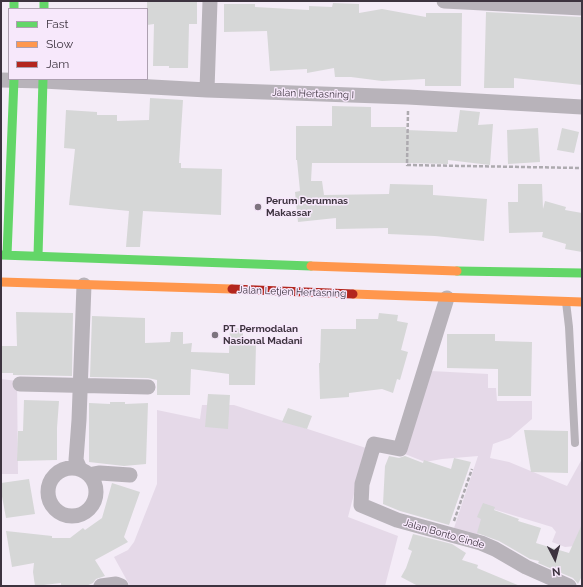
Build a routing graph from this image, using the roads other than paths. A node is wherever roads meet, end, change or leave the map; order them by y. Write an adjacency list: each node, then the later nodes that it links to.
1 (210, 1): 6 (street)
2 (444, 1): 3 (street)
3 (582, 8)
4 (10, 80): 5 (street, Jalan Hertasning I); 8 (main road)
5 (44, 80): 6 (street, Jalan Hertasning I); 9 (main road)
6 (207, 90): 7 (street, Jalan Hertasning I)
7 (582, 106)
8 (4, 255): 9 (main road)
9 (38, 256): 10 (main road)
10 (250, 263): 11 (main road); 13 (main road)
11 (582, 273)
12 (1, 282): 14 (main road, Jalan Letjen Hertasning)
13 (251, 283): 14 (main road, Jalan Letjen Hertasning); 15 (main road, Jalan Letjen Hertasning)
14 (84, 285): 19 (street)
15 (447, 298): 16 (main road, Jalan Letjen Hertasning); 25 (street, Jalan Bonto Cinde)
16 (566, 301): 17 (main road, Jalan Letjen Hertasning); 21 (lane)
17 (582, 302)
18 (20, 384): 19 (street)
19 (80, 385): 20 (street); 22 (street)
20 (148, 388)
21 (575, 443)
22 (130, 475)
23 (101, 586): 24 (street)
24 (122, 586)
25 (569, 586)

